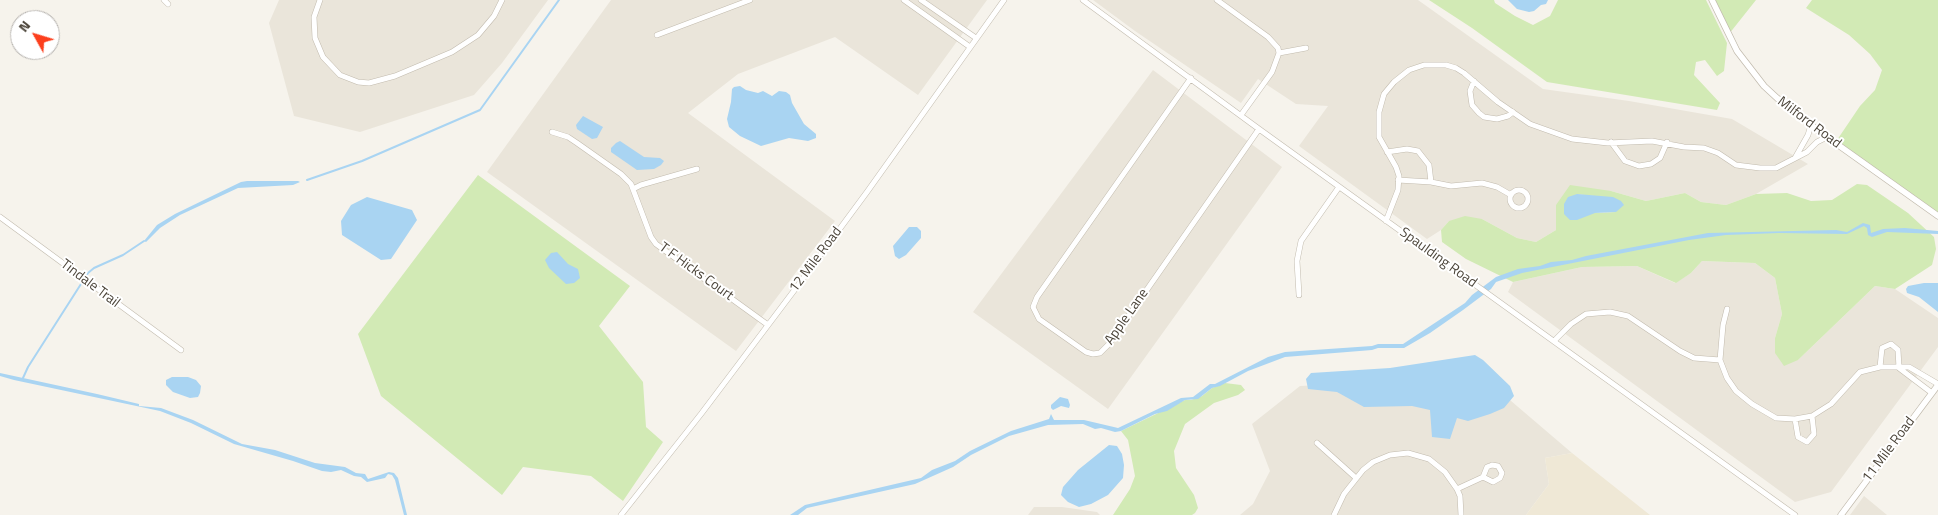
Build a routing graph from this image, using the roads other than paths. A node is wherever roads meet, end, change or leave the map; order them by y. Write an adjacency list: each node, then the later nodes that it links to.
1 (320, 0): 2 (street)
2 (502, 0)
3 (750, 0): 13 (street)
4 (904, 0): 12 (street)
5 (921, 0): 11 (street)
6 (1004, 0): 14 (street, 12 Mile Road)
7 (1083, 0): 10 (street, Spaulding Road)
8 (1217, 0): 17 (street)
9 (1712, 0): 22 (street, Milford Road)
10 (1091, 2): 18 (street, Spaulding Road)
11 (942, 14): 12 (street); 14 (street)
12 (938, 22): 15 (street)
13 (657, 35)
14 (976, 38): 15 (street, 12 Mile Road)
15 (970, 47): 41 (street, 12 Mile Road)
16 (1306, 48): 17 (street)
17 (1279, 53): 21 (street)
18 (1191, 78): 21 (street, Spaulding Road); 23 (street, Apple Lane)
19 (1474, 81): 20 (street); 20 (street); 28 (street)
20 (1513, 112): 26 (street)
21 (1241, 115): 23 (street, Spaulding Road)
22 (1811, 125): 25 (street, Milford Road); 29 (street)
23 (1259, 129): 33 (street, Spaulding Road)
24 (552, 132): 34 (street, T F Hicks Court)
25 (1827, 137): 29 (street); 37 (street, Milford Road)
26 (1611, 142): 27 (street); 27 (street)
27 (1667, 142): 29 (street)
28 (1387, 152): 31 (street); 32 (street)
29 (1794, 158)
30 (697, 169): 34 (street)
31 (1398, 180): 32 (street); 38 (street)
32 (1430, 182): 35 (street)
33 (1340, 187): 38 (street, Spaulding Road); 39 (street)
34 (633, 190): 41 (street, T F Hicks Court)
35 (1511, 195)
36 (0, 216): 43 (street, Tindale Trail)
37 (1938, 216)
38 (1386, 221): 42 (street, Spaulding Road)
39 (1300, 295)
40 (1727, 309): 44 (street)
41 (768, 325): 55 (street, 12 Mile Road)
42 (1554, 341): 44 (street); 58 (street, Spaulding Road)
43 (181, 350)
44 (1720, 360): 50 (street)
45 (1880, 367): 46 (street); 46 (street); 49 (street)
46 (1899, 368): 47 (street); 48 (street)
47 (1938, 384): 48 (street, 11 Mile Road)
48 (1932, 393): 59 (street, 11 Mile Road)
49 (1812, 416): 50 (street); 50 (street)
50 (1795, 419)
51 (1317, 443): 53 (street)
52 (1483, 477): 54 (street)
53 (1356, 478): 54 (street); 56 (street)
54 (1457, 489): 57 (street)
55 (621, 515)
56 (1334, 515)
57 (1461, 515)
58 (1795, 515)
59 (1841, 515)

